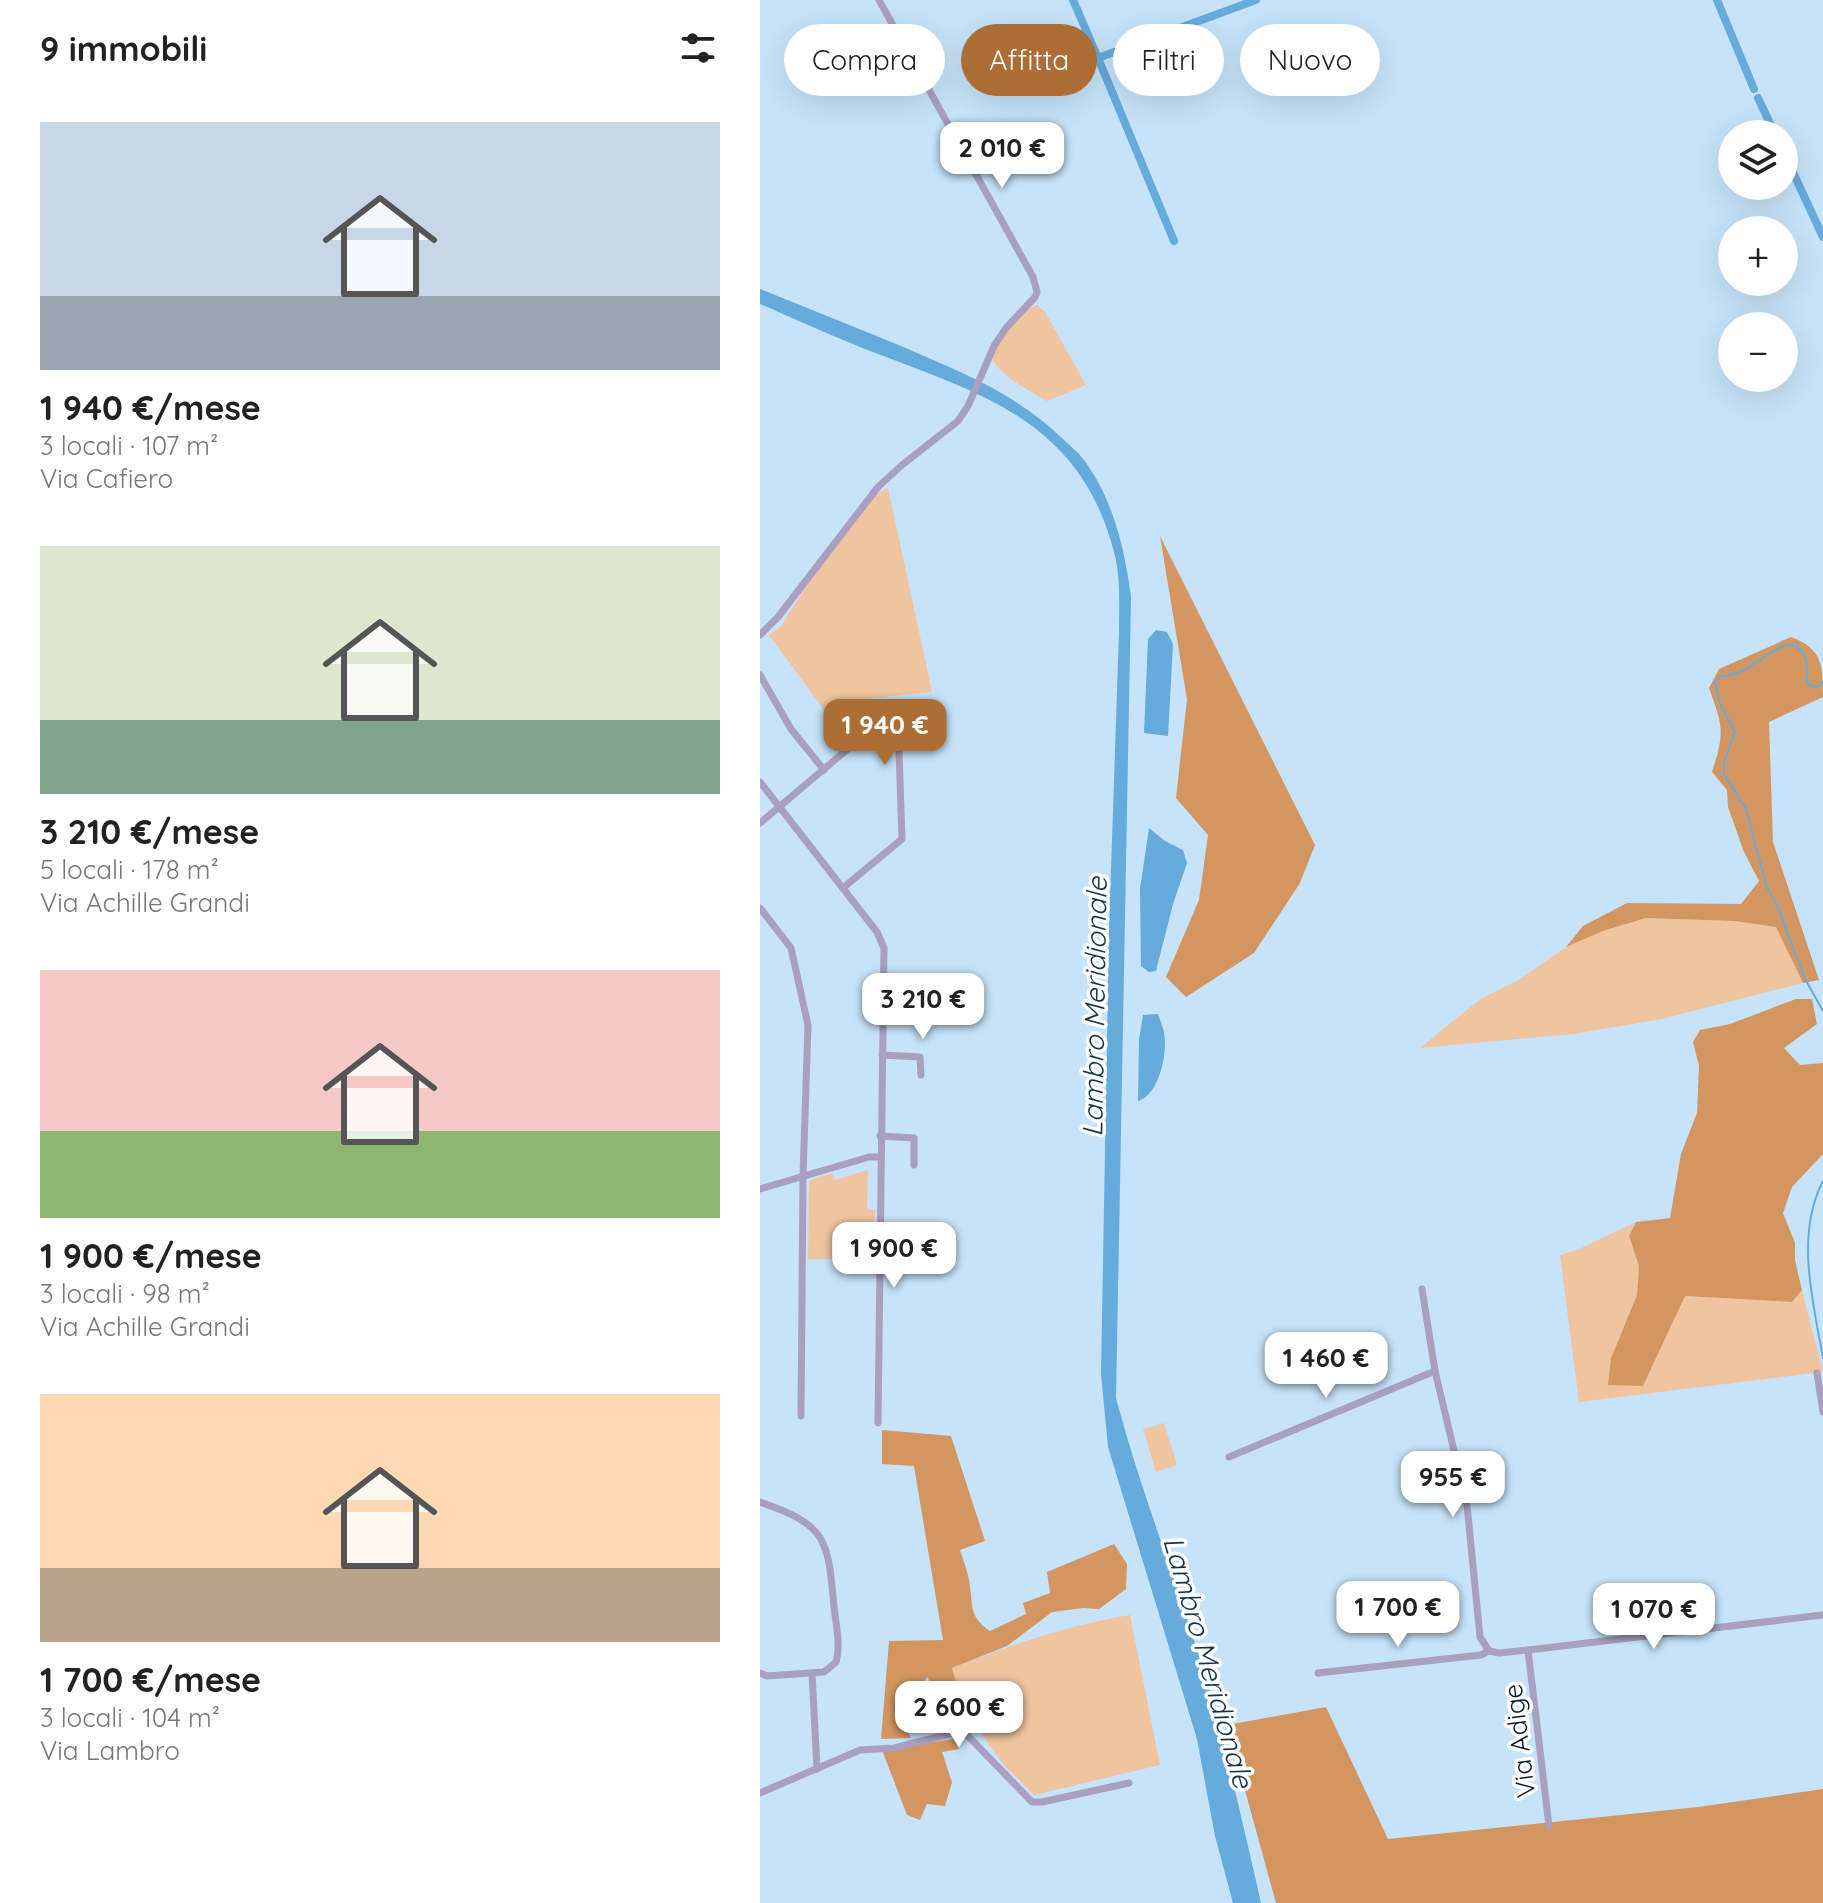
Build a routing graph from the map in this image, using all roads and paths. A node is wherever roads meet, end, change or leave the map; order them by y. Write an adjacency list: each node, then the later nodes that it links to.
1 (879, 0): 2 (street)
2 (760, 635)
3 (760, 675): 4 (street)
4 (824, 770): 6 (street); 8 (street)
5 (760, 782): 6 (street)
6 (780, 807): 7 (street); 8 (street)
7 (760, 823)
8 (843, 888): 10 (street)
9 (760, 908): 17 (street)
10 (885, 985): 11 (street); 12 (street)
11 (921, 986)
12 (882, 1055): 13 (street); 14 (street)
13 (921, 1075)
14 (880, 1136): 15 (street); 16 (street)
15 (879, 1157): 17 (street); 19 (street)
16 (914, 1165)
17 (803, 1176): 18 (street); 25 (street)
18 (760, 1189)
19 (879, 1228): 20 (street); 26 (street)
20 (912, 1250)
21 (1422, 1289): 22 (street)
22 (1435, 1371): 27 (street); 31 (street)
23 (1817, 1373): 24 (street)
24 (1823, 1412)
25 (801, 1416)
26 (878, 1423)
27 (1229, 1457)
28 (760, 1502): 33 (street)
29 (1823, 1615): 30 (street)
30 (1528, 1650): 31 (street); 38 (street, Via Adige)
31 (1489, 1651): 34 (street)
32 (760, 1673): 33 (street)
33 (812, 1673): 35 (street)
34 (1318, 1673)
35 (817, 1769): 36 (street); 37 (street)
36 (1129, 1783)
37 (760, 1793)
38 (1549, 1826)

